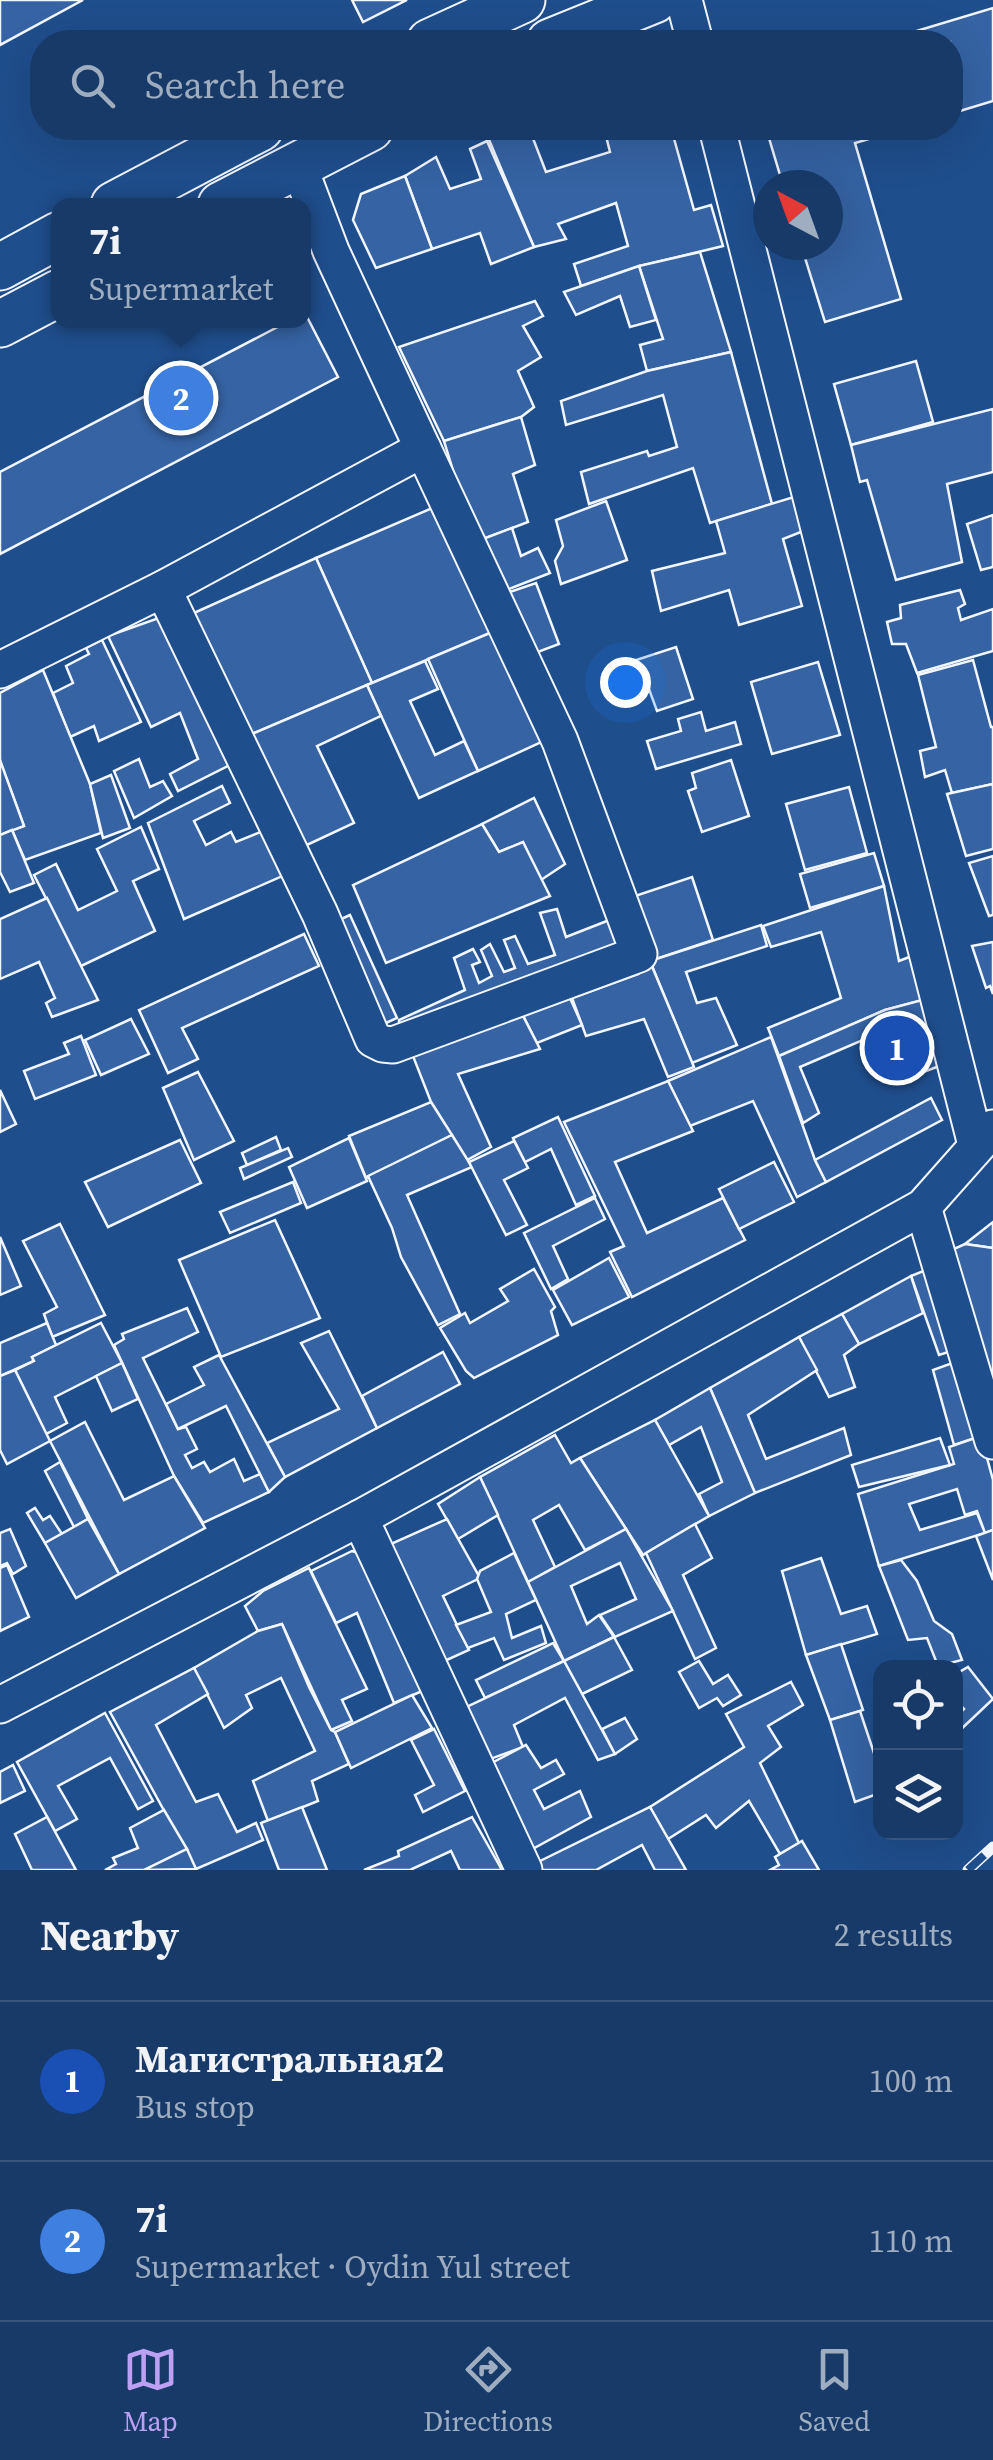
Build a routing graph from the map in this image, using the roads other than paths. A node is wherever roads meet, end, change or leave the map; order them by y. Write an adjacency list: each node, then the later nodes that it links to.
1 (522, 0): 4 (main road)
2 (654, 0): 5 (main road)
3 (684, 0): 6 (street)
4 (456, 30)
5 (580, 30)
6 (692, 30)
7 (238, 140): 11 (main road)
8 (346, 140): 10 (main road)
9 (720, 140): 22 (street)
10 (298, 164): 12 (main road); 13 (street)
11 (129, 198)
12 (235, 198)
13 (311, 198)
14 (311, 198): 19 (street)
15 (51, 240): 16 (main road)
16 (0, 267)
17 (51, 297): 18 (main road)
18 (0, 324)
19 (423, 449): 20 (street); 20 (street)
20 (163, 589): 21 (street)
21 (0, 670)
22 (984, 1136): 23 (street)
23 (923, 1206): 24 (street); 25 (street)
24 (993, 1441)
25 (360, 1518): 26 (street); 27 (street)
26 (0, 1706)
27 (524, 1870)

